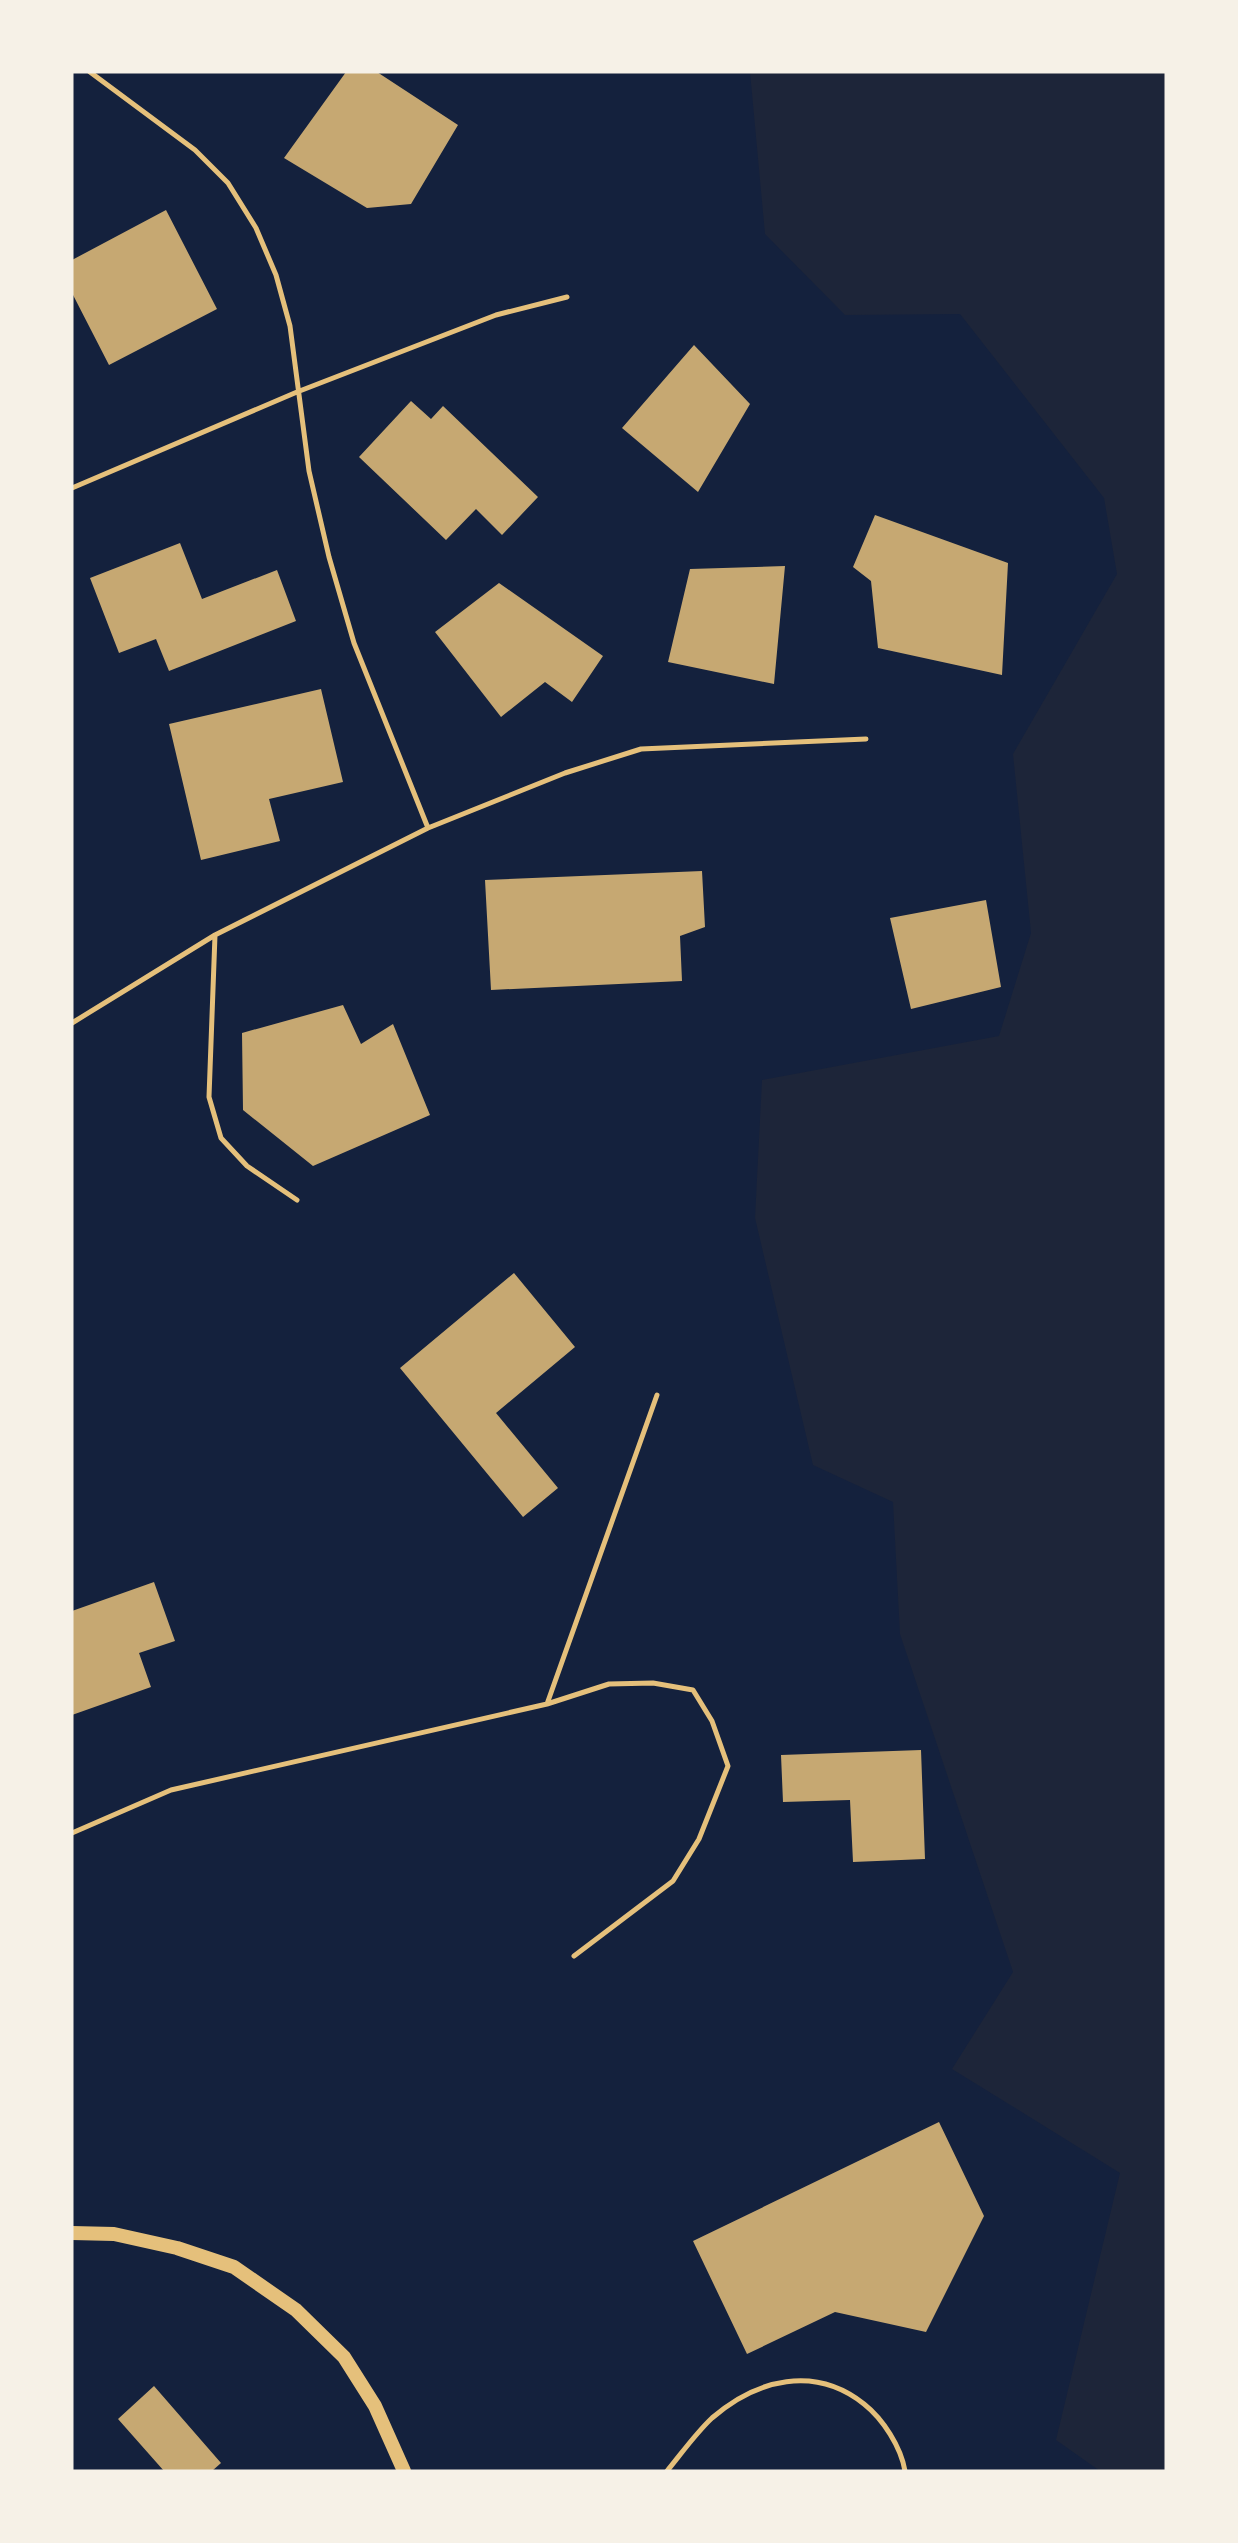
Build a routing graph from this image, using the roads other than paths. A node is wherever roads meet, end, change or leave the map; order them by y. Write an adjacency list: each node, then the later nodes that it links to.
1 (90, 72): 3 (lane)
2 (567, 297): 3 (lane)
3 (297, 392): 4 (lane); 6 (lane)
4 (72, 488)
5 (866, 739): 6 (lane)
6 (428, 828): 7 (lane)
7 (215, 935): 8 (lane); 9 (lane)
8 (72, 1023)
9 (297, 1200)
10 (657, 1395): 11 (lane)
11 (547, 1704): 12 (lane); 13 (lane)
12 (72, 1833)
13 (574, 1956)
14 (72, 2233): 15 (main road)
15 (404, 2471)
16 (667, 2471): 17 (lane)
17 (905, 2471)

